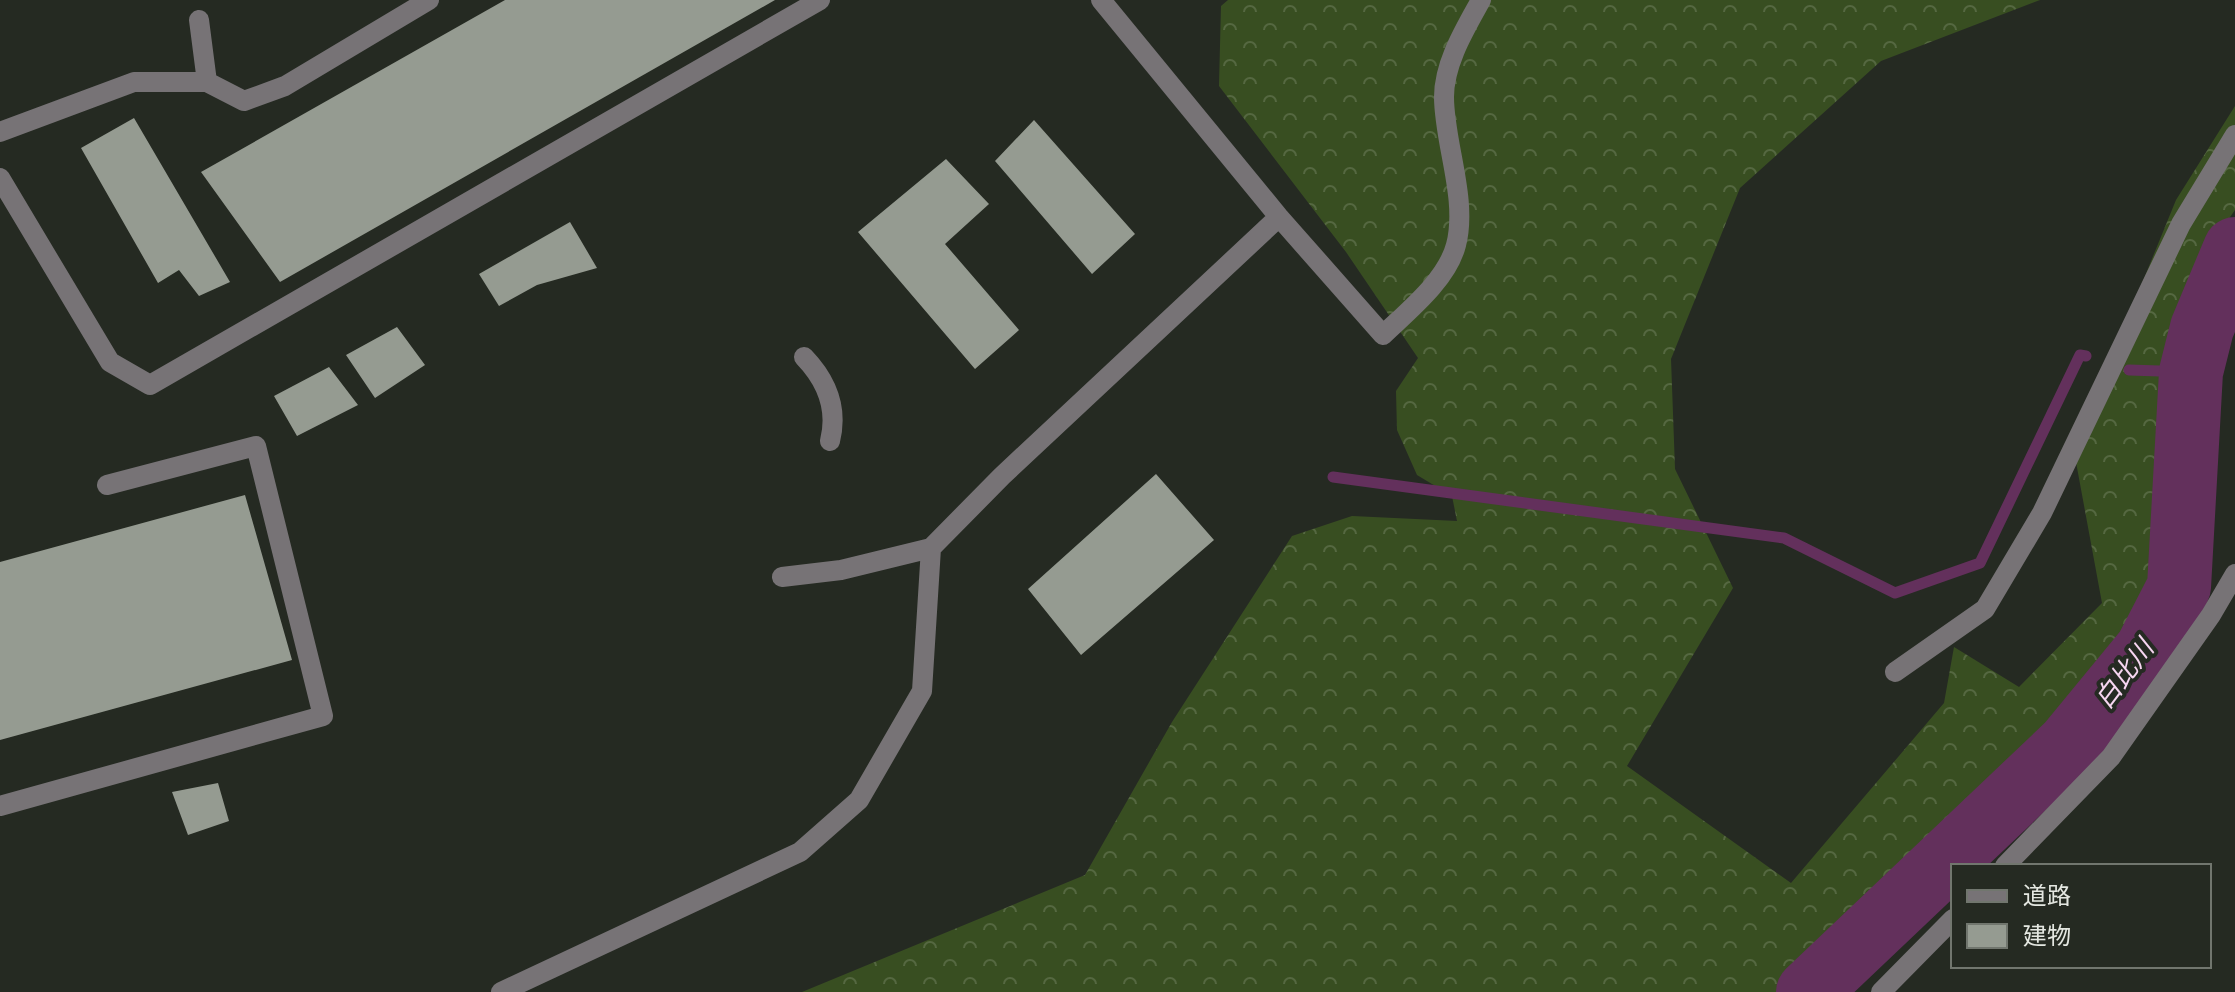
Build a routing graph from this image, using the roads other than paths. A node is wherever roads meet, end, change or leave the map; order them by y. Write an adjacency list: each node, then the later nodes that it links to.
1 (429, 0): 6 (street)
2 (820, 0): 9 (street)
3 (1101, 0): 10 (street)
4 (1481, 0): 10 (street)
5 (199, 20): 6 (street)
6 (207, 82): 7 (street)
7 (0, 132)
8 (2235, 135): 17 (street)
9 (0, 178)
10 (1279, 217): 14 (street)
11 (804, 357): 12 (street)
12 (830, 441)
13 (107, 485): 18 (street)
14 (931, 548): 16 (street); 21 (street)
15 (2235, 574): 19 (street)
16 (782, 577)
17 (1895, 672)
18 (0, 806)
19 (2007, 864)
20 (1951, 921): 22 (street)
21 (501, 992)
22 (1881, 992)

